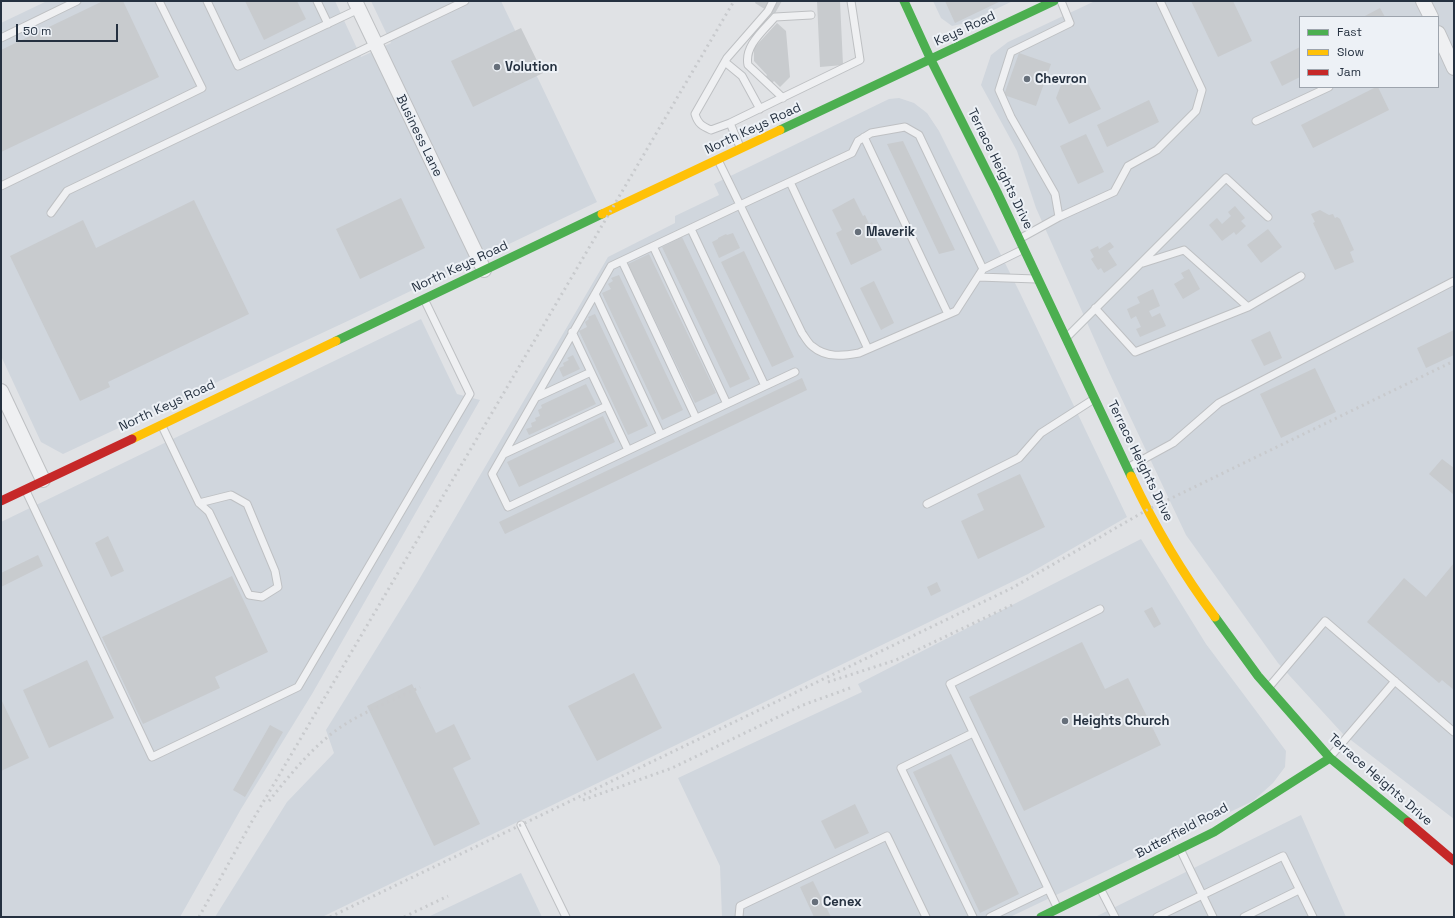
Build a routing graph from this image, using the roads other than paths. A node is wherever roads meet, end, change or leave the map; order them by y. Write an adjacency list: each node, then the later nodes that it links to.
1 (77, 1): 18 (lane)
2 (159, 1): 32 (lane)
3 (207, 1): 16 (lane)
4 (317, 1): 16 (lane)
5 (465, 1): 19 (lane)
6 (773, 1): 21 (lane)
7 (851, 1): 24 (lane)
8 (904, 1): 20 (street, Terrace Heights Drive)
9 (1054, 1): 20 (street, Keys Road)
10 (1061, 1): 35 (lane)
11 (1160, 1): 35 (lane)
12 (1423, 1): 15 (street)
13 (357, 5): 16 (lane); 19 (street, Business Lane)
14 (811, 15): 24 (lane)
15 (1430, 16)
16 (328, 24)
17 (1439, 37): 22 (street)
18 (1, 38)
19 (376, 44): 34 (lane); 44 (street, Business Lane)
20 (931, 60): 29 (street, North Keys Road); 38 (street, Terrace Heights Drive)
21 (725, 62): 25 (lane); 27 (lane)
22 (1454, 68)
23 (1327, 88): 26 (lane)
24 (783, 98): 25 (lane)
25 (760, 109): 27 (lane)
26 (1256, 121)
27 (730, 124): 29 (lane)
28 (864, 137): 31 (lane); 43 (lane); 53 (lane)
29 (741, 149): 30 (street, North Keys Road)
30 (718, 159): 33 (lane); 44 (street, North Keys Road)
31 (790, 182): 33 (lane); 56 (lane)
32 (1, 186)
33 (740, 206): 37 (lane); 56 (lane)
34 (51, 213)
35 (1059, 217): 38 (lane)
36 (1268, 217): 42 (lane)
37 (691, 229): 39 (lane); 59 (lane)
38 (1019, 239): 40 (street, Terrace Heights Drive)
39 (653, 246): 41 (lane); 63 (lane)
40 (1024, 248): 43 (lane); 47 (street, Terrace Heights Drive)
41 (622, 261): 49 (lane); 65 (lane)
42 (1141, 263): 51 (lane); 52 (lane)
43 (983, 269): 46 (lane)
44 (484, 270): 50 (street, North Keys Road)
45 (1301, 276): 51 (lane)
46 (978, 277): 47 (lane); 53 (lane)
47 (1038, 279): 55 (street, Terrace Heights Drive)
48 (1454, 281): 70 (lane)
49 (595, 294): 54 (lane); 67 (lane)
50 (424, 299): 66 (street, North Keys Road); 72 (lane)
51 (1248, 307): 52 (lane)
52 (1095, 308): 55 (lane)
53 (948, 314): 56 (lane)
54 (572, 332): 57 (lane); 61 (lane)
55 (1066, 338): 62 (street, Terrace Heights Drive)
56 (868, 349)
57 (591, 372): 61 (lane); 64 (lane)
58 (796, 372): 59 (lane)
59 (765, 386): 63 (lane)
60 (1, 391): 71 (street)
61 (537, 397): 69 (lane)
62 (1094, 399): 70 (street, Terrace Heights Drive); 75 (lane)
63 (728, 404): 65 (lane)
64 (607, 406): 68 (lane); 69 (lane)
65 (696, 418): 67 (lane)
66 (161, 424): 71 (street, North Keys Road); 74 (lane)
67 (661, 435): 68 (lane)
68 (628, 450): 69 (lane)
69 (504, 454)
70 (1127, 468): 78 (street, Terrace Heights Drive)
71 (43, 480): 72 (street, North Keys Road)
72 (25, 489): 73 (street, North Keys Road)
73 (1, 501)
74 (199, 503): 74 (lane)
75 (927, 504)
76 (1100, 609): 80 (lane)
77 (1394, 681): 78 (lane); 79 (lane); 81 (lane)
78 (1268, 687): 81 (street, Terrace Heights Drive)
79 (1454, 732)
80 (973, 733): 86 (lane); 93 (lane)
81 (1330, 758): 83 (street, Butterfield Road); 84 (street, Terrace Heights Drive)
82 (521, 825): 90 (lane)
83 (1180, 849): 85 (street, Butterfield Road); 88 (lane)
84 (1454, 861)
85 (1100, 888): 89 (street, Butterfield Road); 96 (lane)
86 (1048, 889): 89 (lane); 94 (lane)
87 (1299, 890): 88 (lane); 99 (lane); 100 (lane)
88 (1202, 895): 97 (lane); 98 (lane)
89 (1058, 909): 95 (street, Butterfield Road)
90 (566, 917)
91 (739, 917): 92 (lane)
92 (926, 917)
93 (973, 917)
94 (990, 917)
95 (1040, 917)
96 (1115, 917)
97 (1157, 917)
98 (1213, 917)
99 (1244, 917)
100 (1312, 917)

